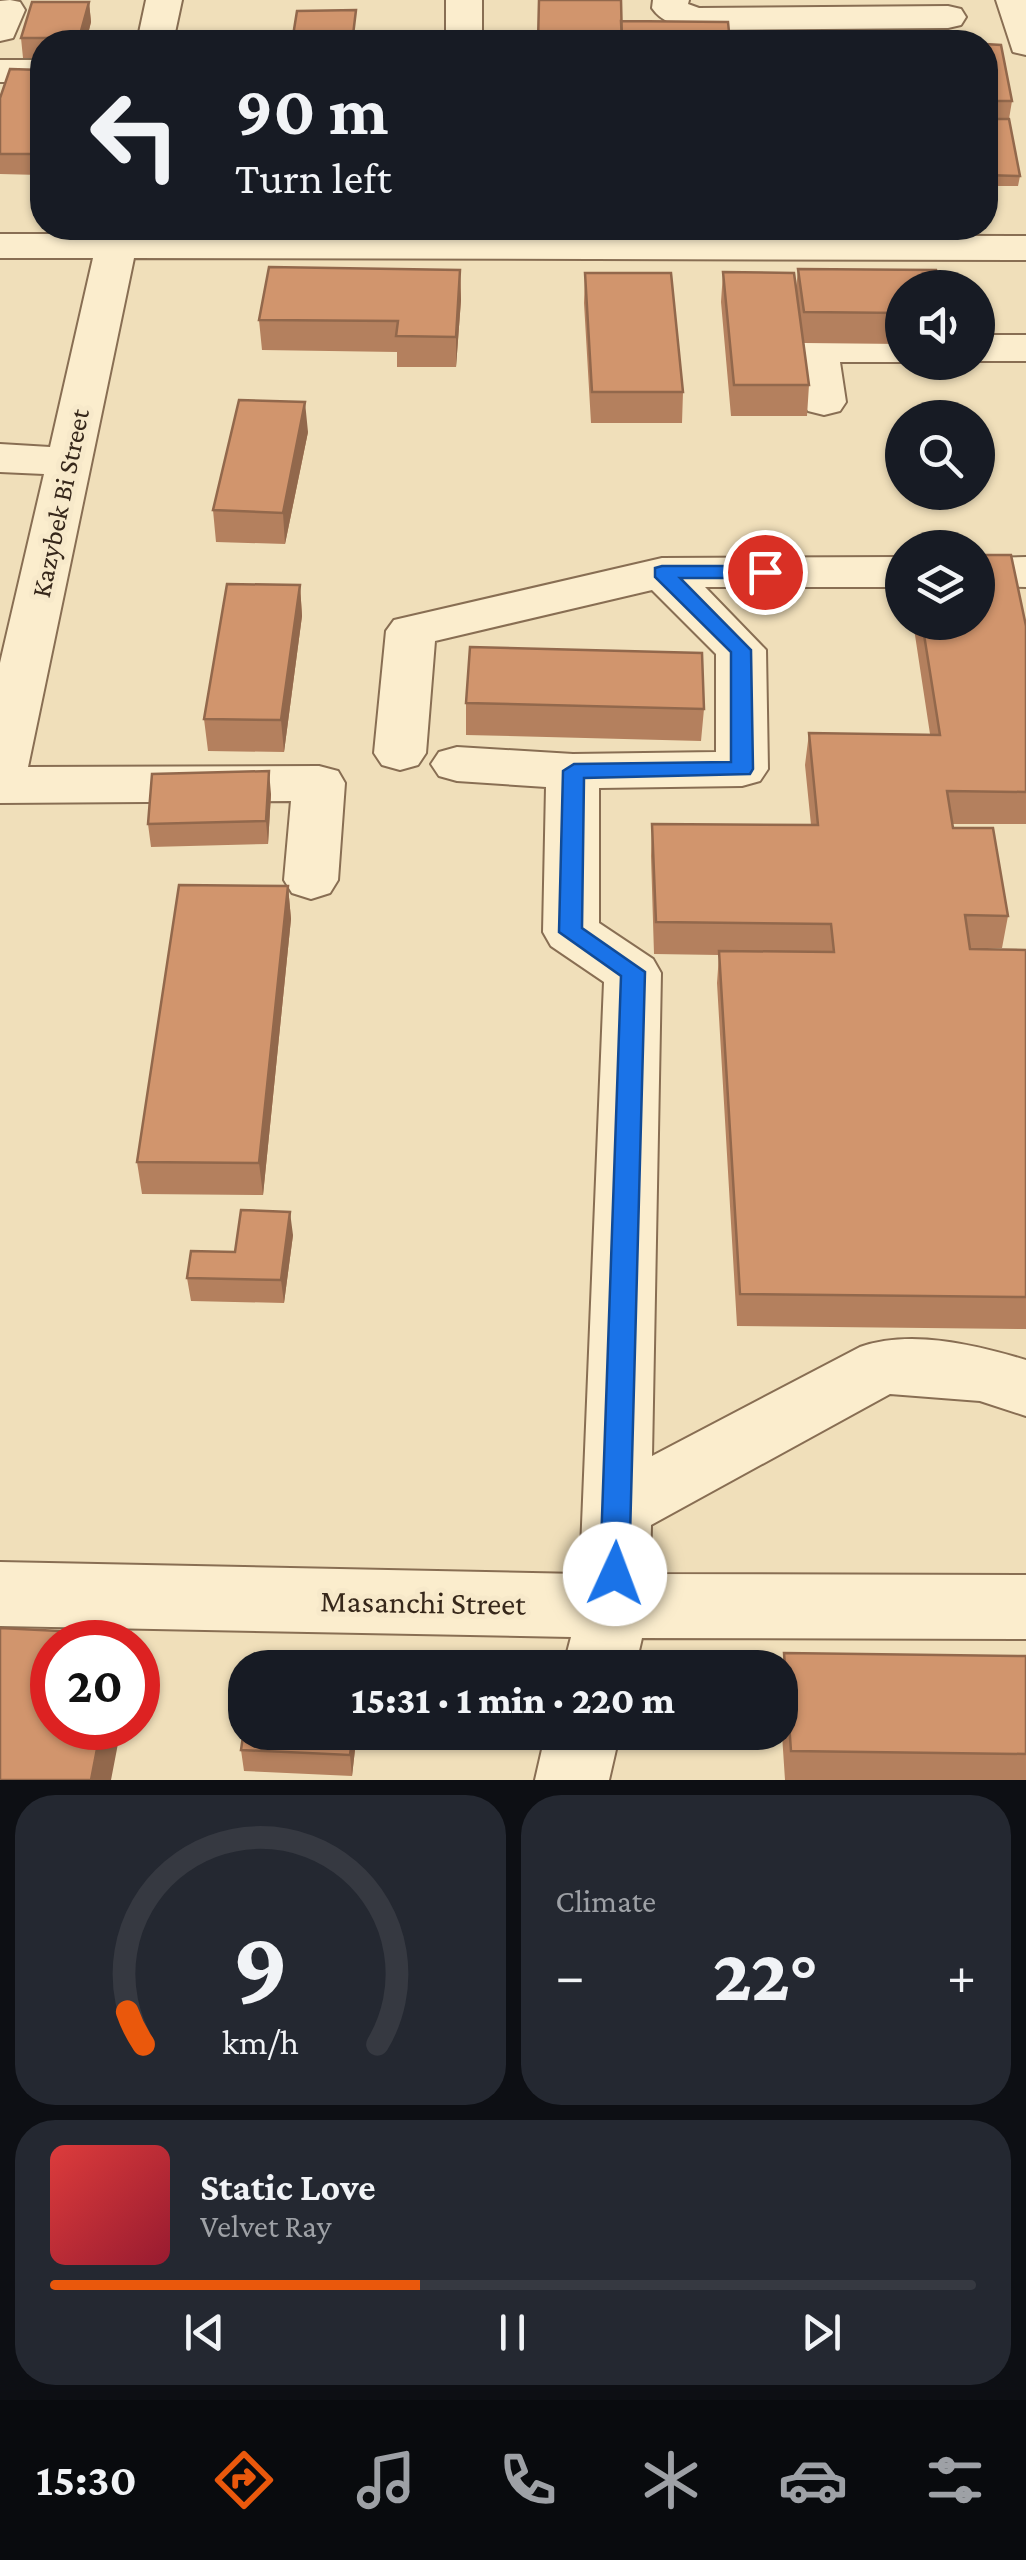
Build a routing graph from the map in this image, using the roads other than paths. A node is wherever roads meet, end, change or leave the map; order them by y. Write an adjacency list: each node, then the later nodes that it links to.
1 (164, 0): 7 (street)
2 (464, 0): 8 (street)
3 (671, 0): 9 (street)
4 (730, 0): 9 (street)
5 (1014, 0): 10 (street)
6 (948, 17): 9 (street)
7 (158, 30)
8 (464, 30)
9 (792, 30)
10 (1026, 44)
11 (0, 71): 12 (street)
12 (30, 71)
13 (79, 240): 16 (street)
14 (118, 240): 23 (street, Kazybek Bi Street)
15 (876, 240): 17 (street)
16 (0, 246)
17 (1026, 248)
18 (885, 348): 21 (street)
19 (995, 348): 20 (street)
20 (1026, 348)
21 (824, 402)
22 (0, 458): 23 (street)
23 (70, 460): 28 (street, Kazybek Bi Street)
24 (662, 572): 25 (street); 29 (street); 31 (street)
25 (885, 572)
26 (995, 572): 27 (street)
27 (1026, 572)
28 (20, 600): 32 (street, Kazybek Bi Street)
29 (400, 753)
30 (456, 764): 31 (street)
31 (574, 771): 35 (street)
32 (0, 781): 33 (street)
33 (311, 880)
34 (1026, 1388): 35 (street)
35 (617, 1510): 38 (street)
36 (0, 1594): 38 (street, Masanchi Street)
37 (1026, 1607): 38 (street, Masanchi Street)
38 (606, 1637)
39 (579, 1750): 40 (street)
40 (572, 1780)

